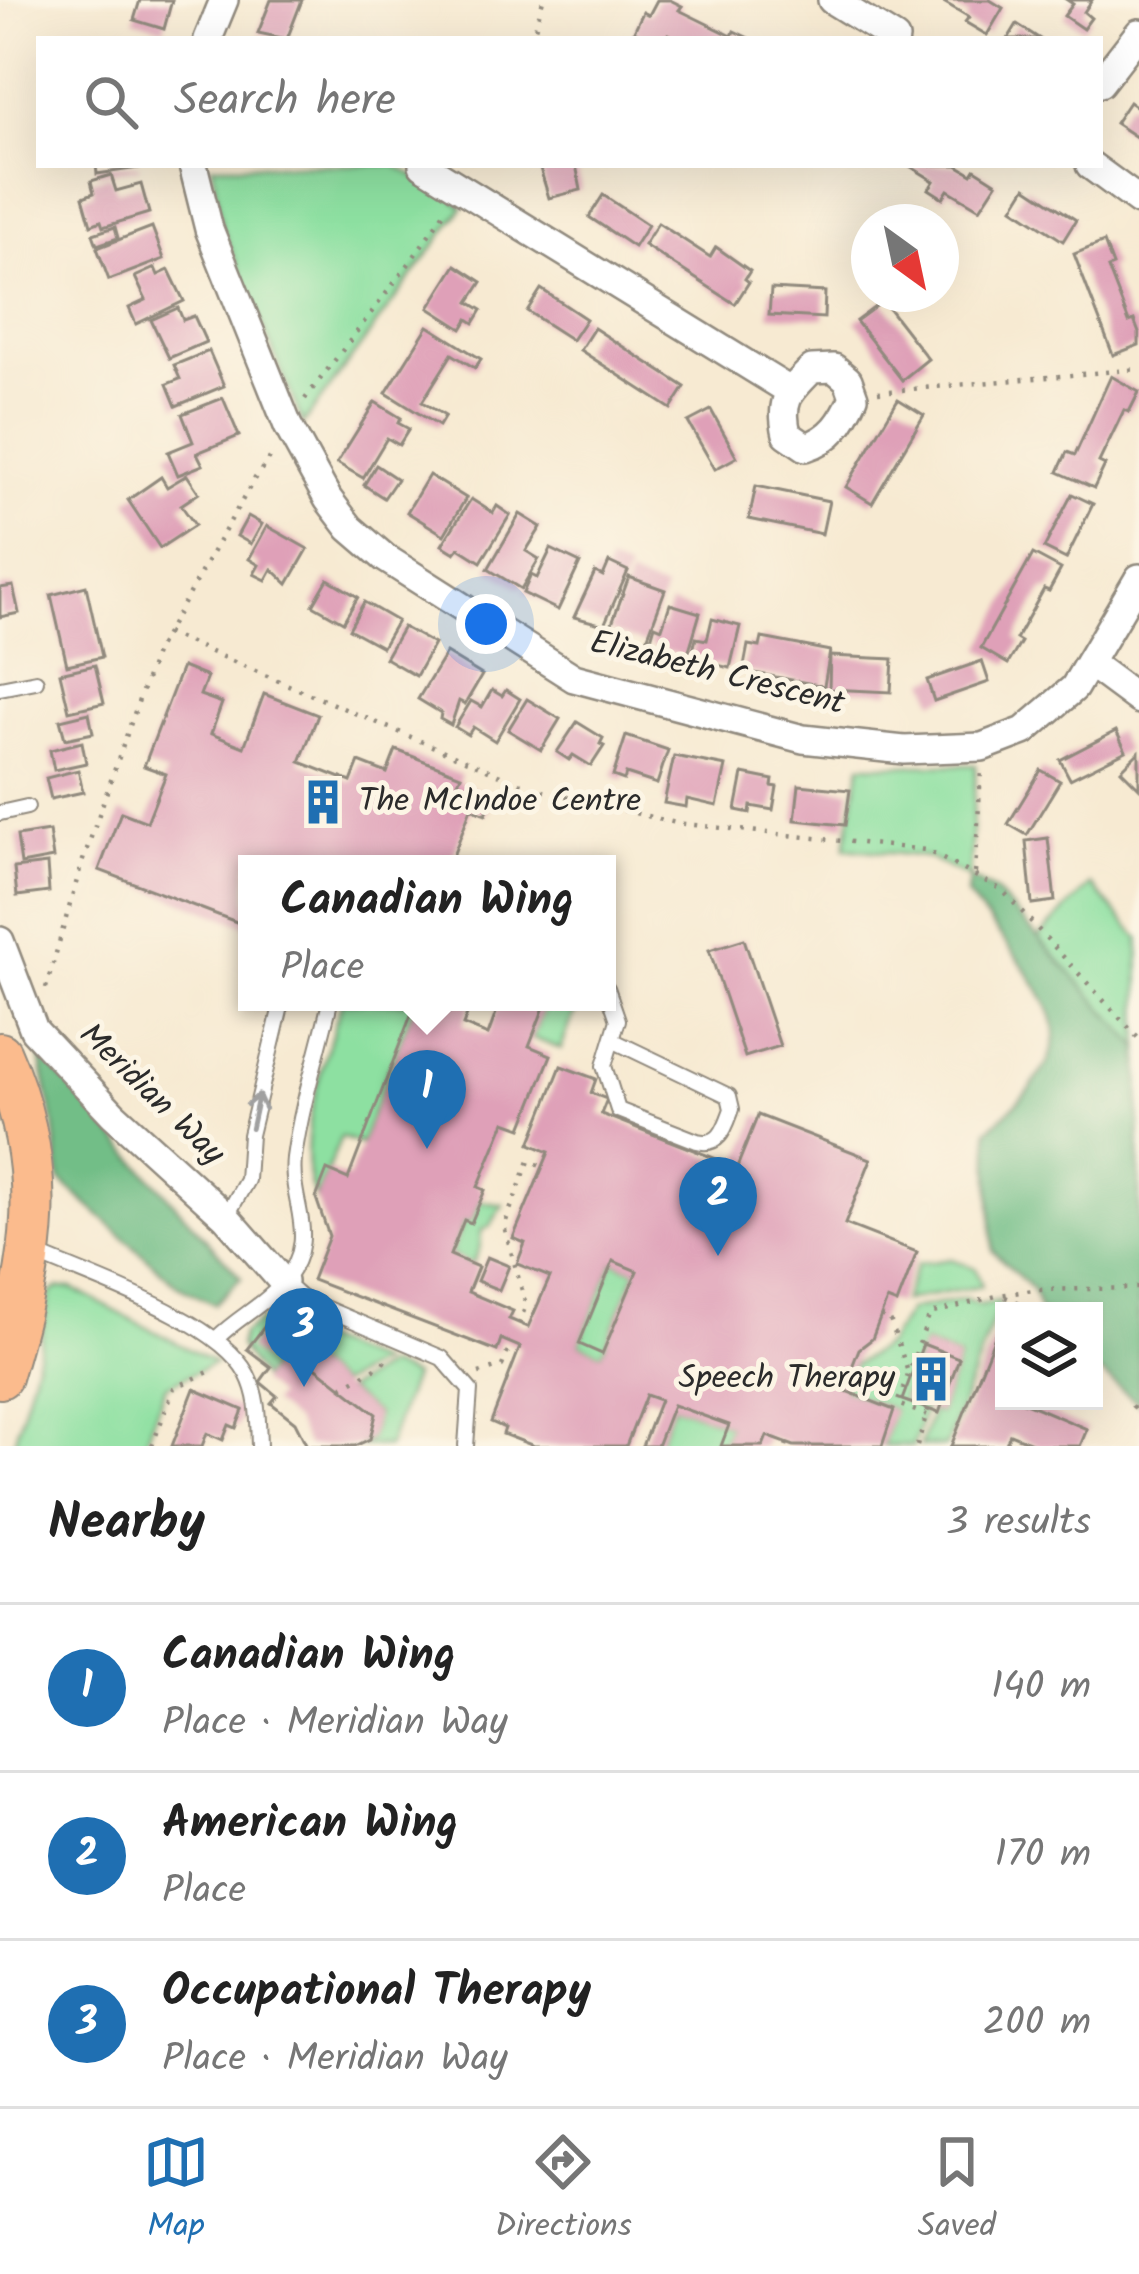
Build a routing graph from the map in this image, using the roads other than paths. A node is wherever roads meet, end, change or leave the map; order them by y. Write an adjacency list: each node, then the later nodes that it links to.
1 (224, 0): 4 (street)
2 (832, 0): 5 (street)
3 (1139, 32): 6 (street)
4 (209, 36)
5 (890, 36)
6 (1103, 79)
7 (194, 168): 13 (street, Elizabeth Crescent)
8 (429, 168): 11 (street)
9 (1094, 168): 10 (street)
10 (1139, 201)
11 (790, 391): 11 (street)
12 (1139, 578): 13 (street, Elizabeth Crescent)
13 (1089, 663): 16 (street)
14 (36, 681): 15 (lane)
15 (0, 688)
16 (1139, 700)
17 (26, 807): 18 (lane)
18 (0, 813)
19 (0, 940): 24 (street, Meridian Way)
20 (280, 1011): 25 (lane, one-way to 20)
21 (328, 1011): 27 (lane)
22 (615, 1011): 23 (lane)
23 (612, 1040): 23 (lane)
24 (17, 1042): 25 (street, Meridian Way); 26 (main road)
25 (226, 1217): 27 (street, Meridian Way)
26 (32, 1252): 28 (lane); 29 (main road)
27 (284, 1282): 28 (lane); 31 (lane)
28 (217, 1338): 30 (lane)
29 (0, 1377)
30 (260, 1446)
31 (466, 1446)

